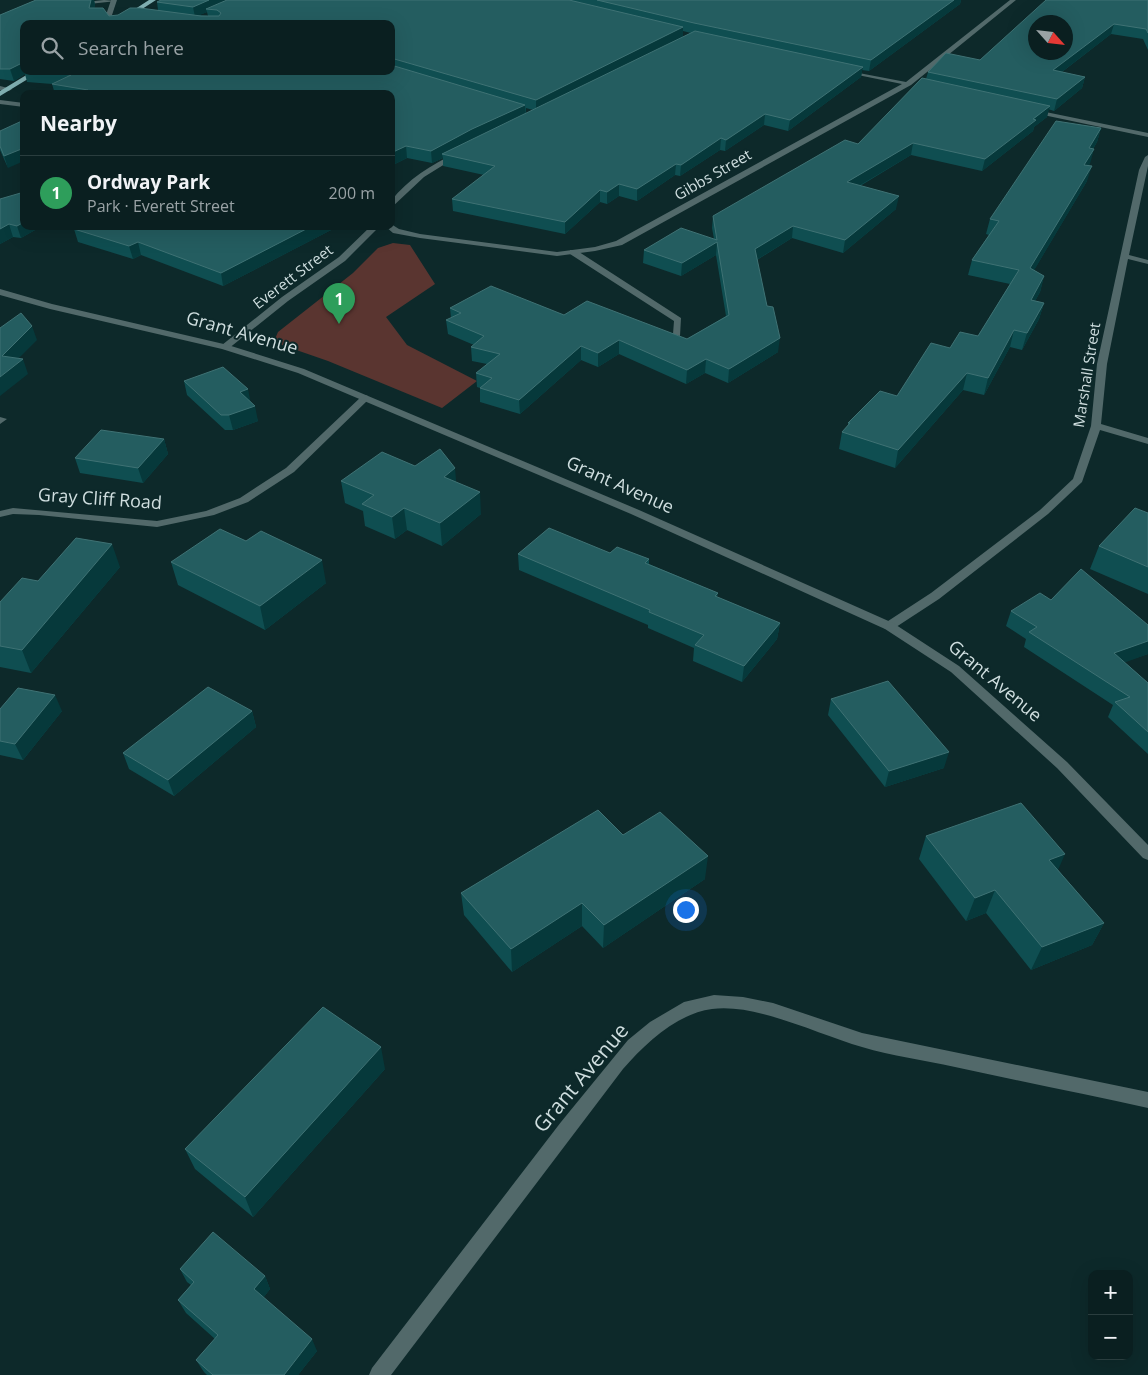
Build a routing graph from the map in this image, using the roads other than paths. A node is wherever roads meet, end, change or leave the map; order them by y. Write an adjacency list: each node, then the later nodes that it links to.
1 (153, 0): 5 (main road)
2 (1013, 0): 11 (street, Gibbs Street)
3 (114, 1): 4 (street); 7 (street)
4 (69, 4)
5 (131, 13): 6 (street); 8 (main road)
6 (145, 15)
7 (112, 20)
8 (120, 20)
9 (835, 68): 11 (street)
10 (31, 75): 14 (main road)
11 (907, 84): 12 (street); 25 (street, Gibbs Street)
12 (916, 86)
13 (0, 88): 14 (street)
14 (9, 88): 15 (main road)
15 (0, 94)
16 (0, 102): 17 (street)
17 (20, 104)
18 (1023, 110): 19 (street)
19 (1148, 135)
20 (467, 149): 22 (street)
21 (1148, 157): 26 (street, Marshall Street)
22 (395, 201)
23 (372, 230): 30 (street, Everett Street)
24 (395, 230): 25 (street, Gibbs Street)
25 (573, 252): 29 (street)
26 (1125, 256): 27 (street); 32 (street, Marshall Street)
27 (1148, 262)
28 (0, 292): 30 (street, Grant Avenue)
29 (677, 334)
30 (225, 347): 31 (street, Grant Avenue)
31 (365, 398): 34 (street, Gray Cliff Road); 35 (street, Grant Avenue)
32 (1096, 426): 33 (street); 35 (street, Marshall Street)
33 (1148, 441)
34 (0, 514)
35 (890, 626): 36 (street, Grant Avenue)
36 (1148, 854)
37 (1148, 1100): 38 (street, Grant Avenue)
38 (379, 1375)

